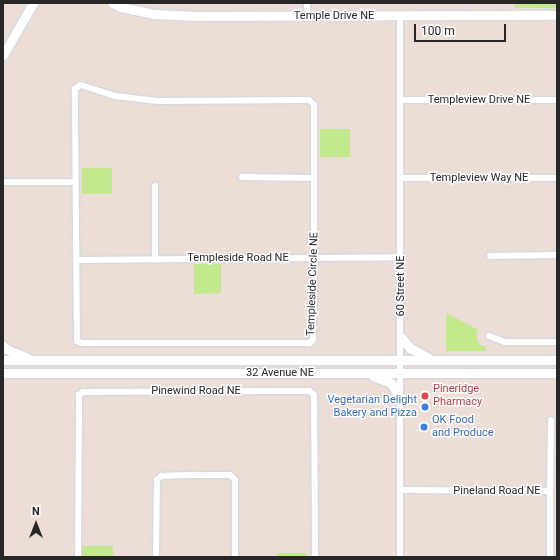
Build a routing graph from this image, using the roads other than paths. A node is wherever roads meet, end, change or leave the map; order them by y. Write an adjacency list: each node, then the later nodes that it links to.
1 (33, 3): 7 (main road)
2 (112, 3): 5 (main road, Temple Drive NE)
3 (307, 3): 5 (street)
4 (557, 15): 6 (main road, Temple Drive NE)
5 (307, 16): 6 (main road, Temple Drive NE)
6 (400, 16): 8 (street, 60 Street NE)
7 (3, 55)
8 (401, 100): 9 (street, Templeview Drive NE); 12 (street, 60 Street NE)
9 (557, 100)
10 (242, 177): 11 (street)
11 (313, 178): 15 (street, Templeside Circle NE); 20 (street, Templeside Circle NE)
12 (401, 178): 13 (street, Templeview Way NE); 19 (street, 60 Street NE)
13 (557, 178)
14 (3, 182): 15 (street)
15 (75, 182): 22 (street, Templeside Circle NE)
16 (155, 186): 21 (street)
17 (557, 255): 18 (street)
18 (490, 256)
19 (401, 257): 20 (street, Templeside Road NE); 24 (street, 60 Street NE)
20 (314, 258): 21 (street, Templeside Road NE); 22 (street, Templeside Circle NE)
21 (155, 259): 22 (street, Templeside Road NE)
22 (76, 260)
23 (488, 336): 25 (street)
24 (401, 337): 29 (street, 60 Street NE); 30 (main road)
25 (557, 342)
26 (3, 346): 28 (main road)
27 (3, 360): 28 (main road, 32 Avenue NE)
28 (32, 360): 29 (main road, 32 Avenue NE)
29 (401, 360): 30 (main road, 32 Avenue NE); 34 (street, 60 Street NE)
30 (434, 360): 31 (main road, 32 Avenue NE)
31 (557, 360)
32 (3, 373): 33 (main road, 32 Avenue NE)
33 (364, 373): 34 (main road, 32 Avenue NE); 36 (main road)
34 (401, 373): 35 (main road, 32 Avenue NE); 36 (street, 60 Street NE)
35 (557, 373)
36 (401, 399): 38 (street, 60 Street NE)
37 (551, 420): 39 (street)
38 (401, 490): 39 (street, Pineland Road NE); 44 (street, 60 Street NE)
39 (550, 491): 45 (street, Pineland Road NE)
40 (78, 557): 43 (street, Pinewind Road NE)
41 (156, 557): 42 (street)
42 (235, 557)
43 (315, 557)
44 (400, 557)
45 (550, 557)

